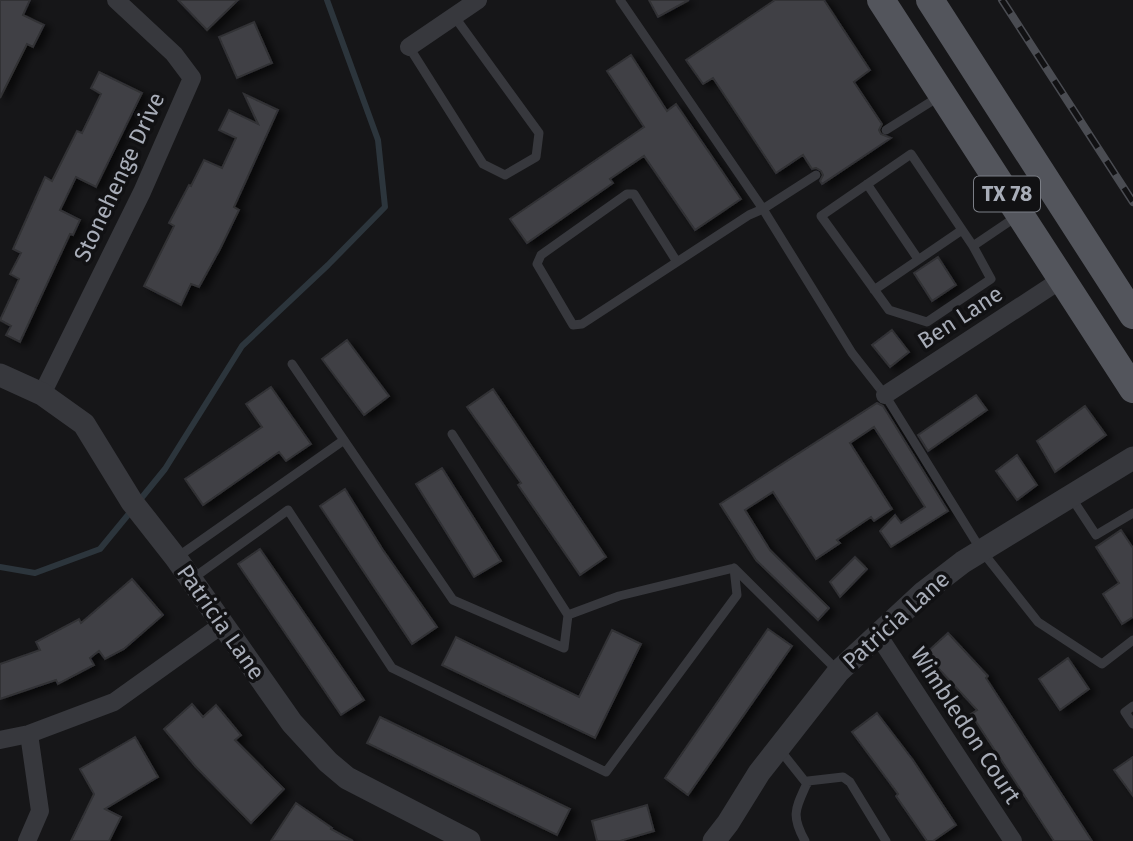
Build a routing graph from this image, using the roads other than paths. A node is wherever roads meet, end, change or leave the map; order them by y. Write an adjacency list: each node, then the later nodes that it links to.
1 (116, 0): 24 (street, Stonehenge Drive)
2 (478, 0): 6 (street)
3 (621, 0): 12 (lane)
4 (881, 0): 8 (main road, TX 78)
5 (930, 0): 20 (main road, TX 78)
6 (454, 16): 7 (street); 7 (lane)
7 (409, 47)
8 (943, 94): 9 (lane); 13 (main road, TX 78)
9 (886, 130)
10 (816, 175): 12 (lane)
11 (867, 184): 14 (lane); 16 (lane); 19 (lane)
12 (763, 209): 17 (lane); 25 (lane)
13 (1020, 214): 15 (lane); 18 (main road, TX 78)
14 (962, 230): 15 (lane); 16 (lane)
15 (973, 246): 19 (lane)
16 (918, 259): 19 (lane)
17 (677, 262): 17 (lane)
18 (1062, 279): 23 (main road, TX 78); 25 (street, Ben Lane)
19 (874, 290)
20 (1133, 315)
21 (292, 364): 27 (lane)
22 (0, 375): 24 (street, Patricia Lane)
23 (1133, 389)
24 (42, 394): 32 (street, Patricia Lane)
25 (885, 396): 31 (lane)
26 (452, 433): 35 (lane)
27 (344, 440): 32 (lane); 35 (lane)
28 (1133, 458): 29 (street, Patricia Lane)
29 (1070, 496): 30 (lane); 31 (street, Patricia Lane)
30 (1133, 513)
31 (981, 550): 37 (street, Patricia Lane); 38 (lane)
32 (176, 558): 34 (street, Patricia Lane)
33 (734, 568): 34 (lane); 35 (lane); 39 (lane)
34 (191, 579): 36 (street, Patricia Lane)
35 (568, 614)
36 (223, 624): 42 (street); 47 (street, Patricia Lane)
37 (878, 635): 39 (street, Patricia Lane); 51 (street, Wimbledon Court)
38 (1133, 640)
39 (839, 671): 44 (street, Patricia Lane)
40 (1133, 706): 41 (lane)
41 (1133, 724)
42 (29, 734): 43 (street); 46 (street)
43 (0, 740)
44 (778, 749): 45 (lane); 48 (street, Patricia Lane)
45 (807, 784): 49 (lane); 50 (lane)
46 (27, 841)
47 (469, 841)
48 (714, 841)
49 (805, 841)
50 (886, 841)
51 (1013, 841)

